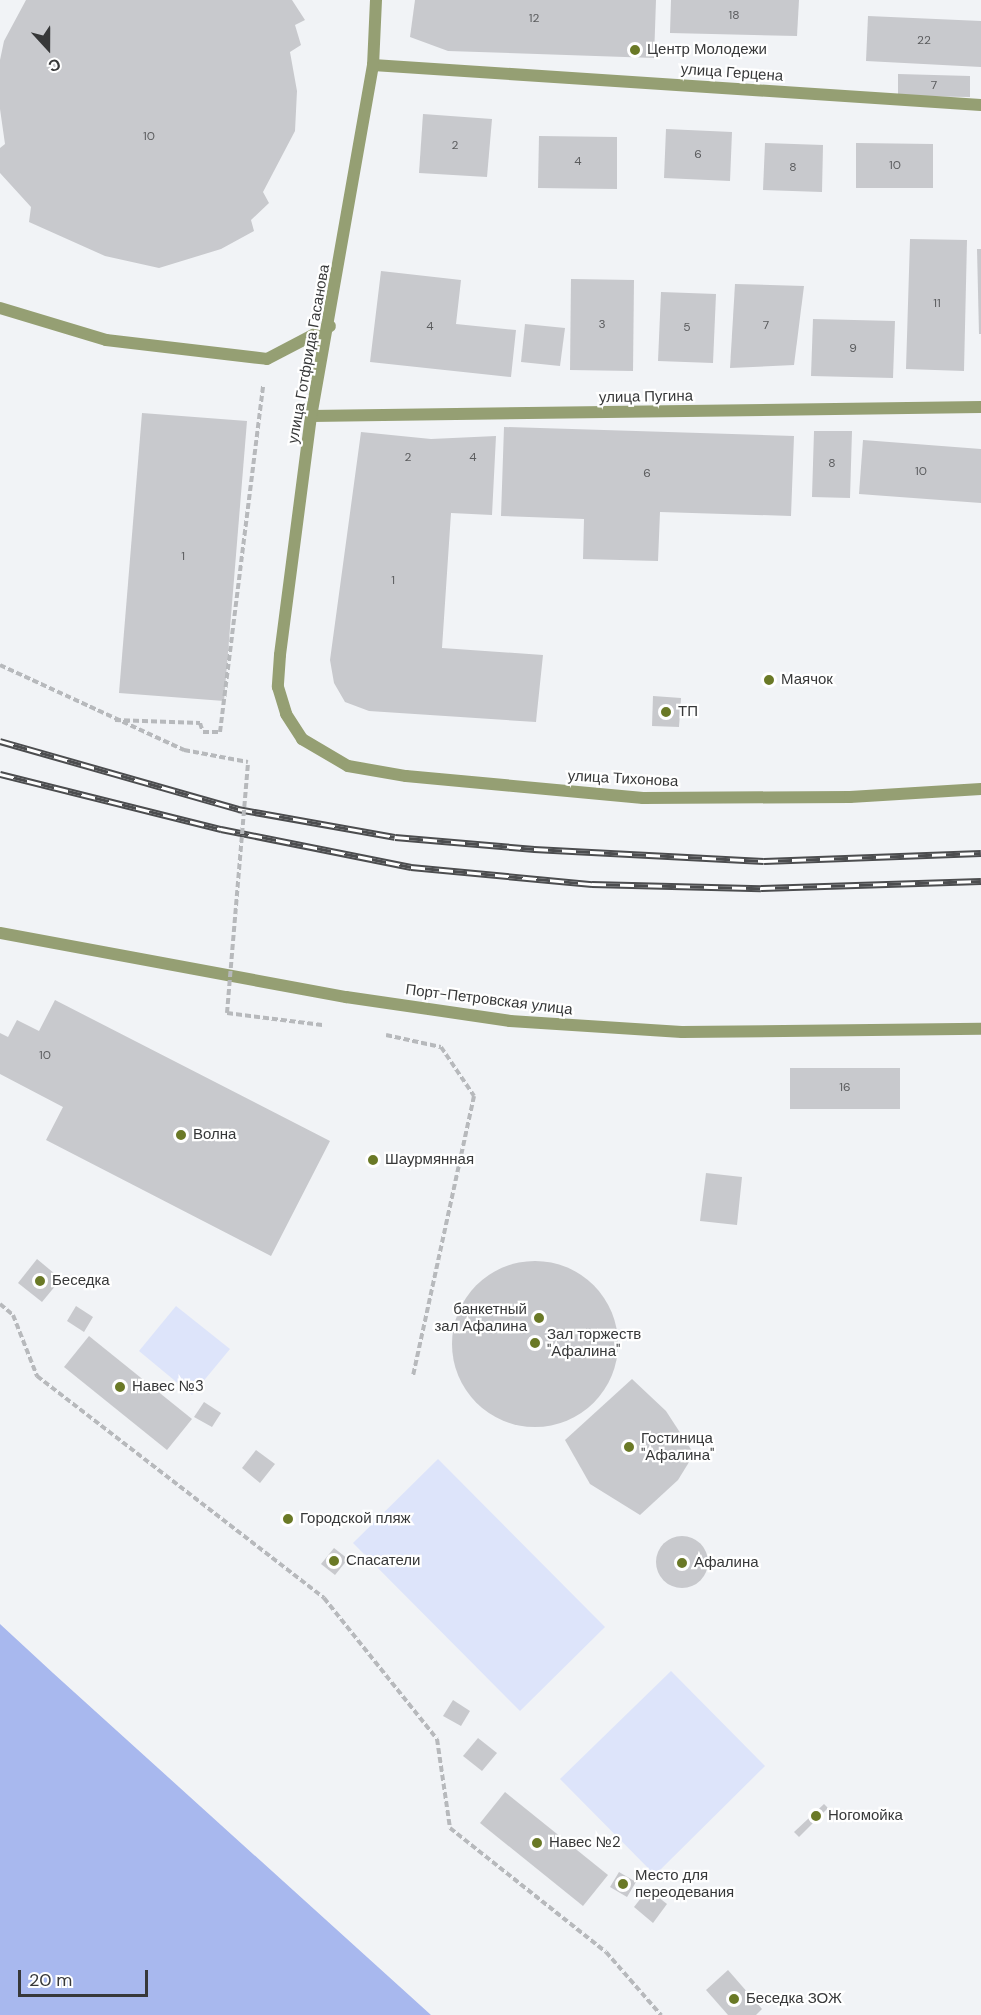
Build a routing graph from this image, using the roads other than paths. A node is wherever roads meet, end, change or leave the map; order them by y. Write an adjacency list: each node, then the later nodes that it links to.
1 (376, 0): 2 (street, улица Готфрида Гасанова)
2 (373, 65): 3 (street, улица Герцена); 5 (street, улица Готфрида Гасанова)
3 (981, 105)
4 (0, 308): 5 (street)
5 (330, 326): 7 (street, улица Готфрида Гасанова)
6 (981, 407): 7 (street, улица Пугина)
7 (311, 416): 8 (street, улица Готфрида Гасанова)
8 (286, 714): 9 (street, улица Тихонова)
9 (981, 789)
10 (0, 933): 11 (street, Порт-Петровская улица)
11 (981, 1029)

